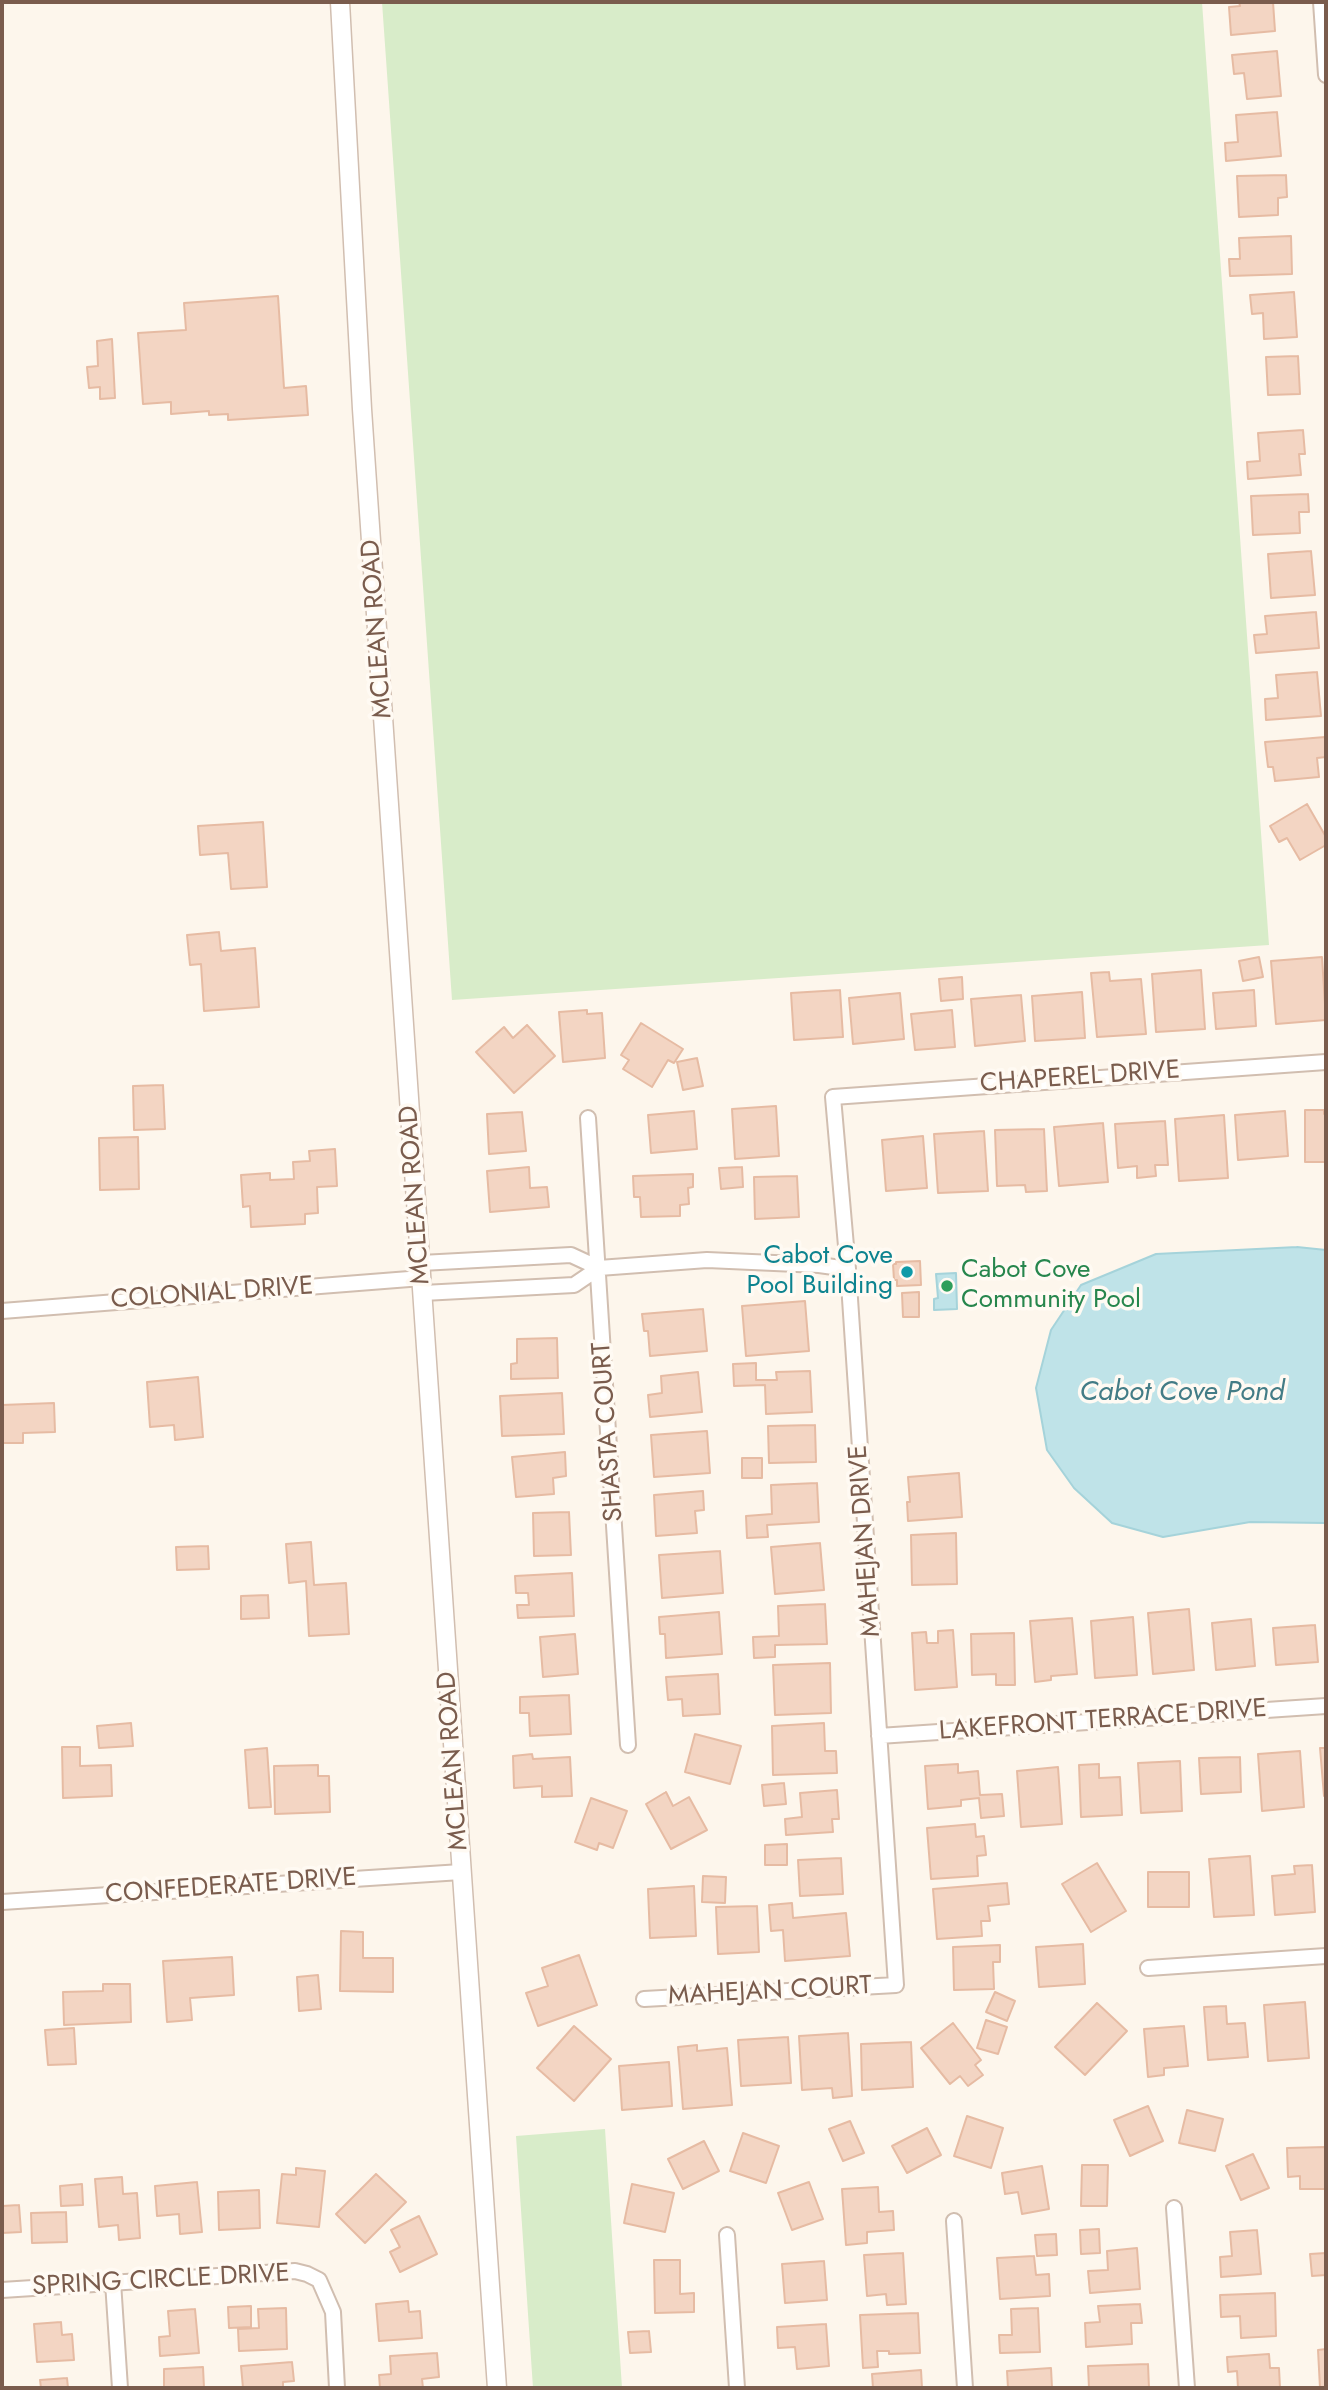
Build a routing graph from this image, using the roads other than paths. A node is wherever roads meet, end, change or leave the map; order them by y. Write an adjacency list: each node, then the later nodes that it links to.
1 (340, 2): 9 (street, MCLEAN ROAD)
2 (1321, 2): 3 (street)
3 (1326, 75)
4 (1326, 1062): 5 (street, CHAPEREL DRIVE)
5 (833, 1097): 8 (street, MAHEJAN DRIVE)
6 (588, 1118): 7 (street, SHASTA COURT)
7 (599, 1268): 8 (street); 9 (street); 9 (street); 13 (street, SHASTA COURT)
8 (848, 1269): 12 (street, MAHEJAN DRIVE)
9 (422, 1278): 10 (street, COLONIAL DRIVE); 14 (street, MCLEAN ROAD)
10 (2, 1311)
11 (1326, 1706): 12 (street, LAKEFRONT TERRACE DRIVE)
12 (879, 1736): 18 (street, MAHEJAN DRIVE)
13 (628, 1745)
14 (461, 1872): 15 (street, CONFEDERATE DRIVE); 27 (street, MCLEAN ROAD)
15 (2, 1902)
16 (1326, 1956): 17 (street)
17 (1148, 1968)
18 (896, 1985): 19 (street, MAHEJAN COURT)
19 (644, 1999)
20 (1174, 2208): 30 (street)
21 (954, 2221): 29 (street)
22 (727, 2235): 28 (street)
23 (113, 2282): 24 (street, SPRING CIRCLE DRIVE); 25 (street); 26 (street, SPRING CIRCLE DRIVE)
24 (2, 2290)
25 (120, 2388)
26 (337, 2388)
27 (497, 2388)
28 (737, 2388)
29 (965, 2388)
30 (1187, 2388)

